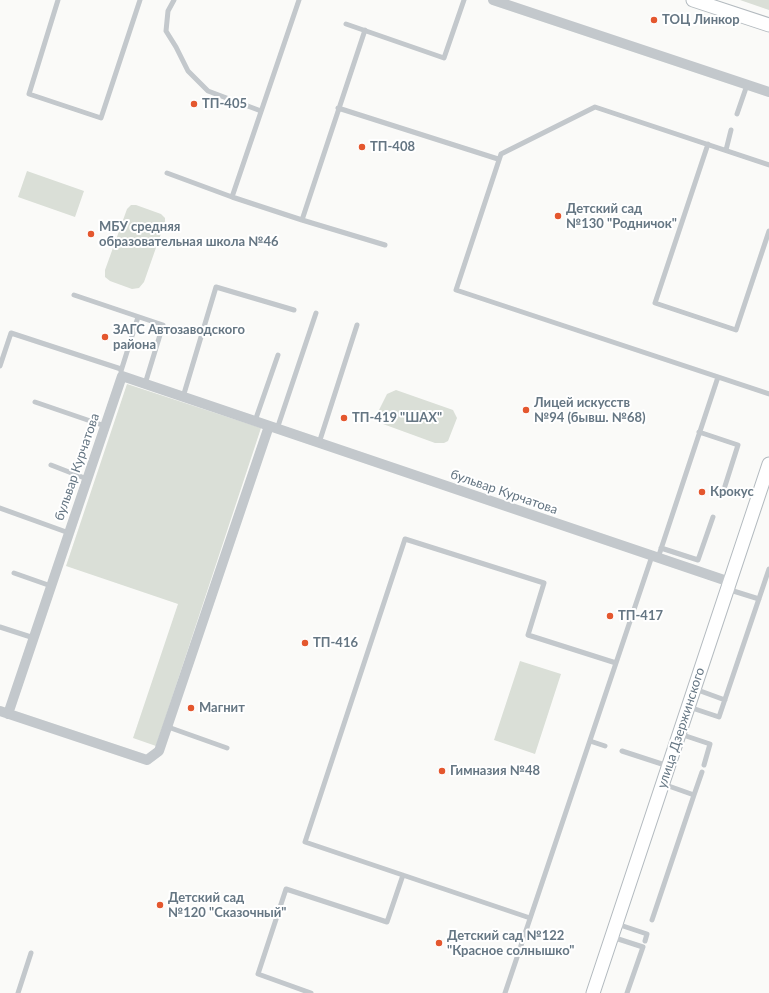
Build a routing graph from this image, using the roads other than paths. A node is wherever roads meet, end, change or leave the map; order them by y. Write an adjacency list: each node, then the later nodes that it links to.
1 (58, 0): 2 (lane)
2 (140, 0)
3 (174, 0): 15 (lane)
4 (299, 0): 15 (lane)
5 (464, 0): 11 (lane)
6 (493, 0): 8 (street)
7 (693, 0): 10 (main road)
8 (515, 4): 12 (street)
9 (346, 24): 11 (lane)
10 (769, 25)
11 (365, 30): 14 (lane)
12 (747, 84): 13 (street); 16 (lane)
13 (769, 92)
14 (338, 108): 20 (lane); 24 (lane)
15 (261, 112): 23 (lane)
16 (737, 114)
17 (731, 130): 19 (lane)
18 (708, 144): 19 (lane); 20 (lane); 25 (lane)
19 (726, 150): 21 (lane)
20 (498, 159): 35 (lane)
21 (769, 165)
22 (167, 173): 23 (lane)
23 (232, 197): 24 (lane)
24 (302, 220): 26 (lane)
25 (769, 231)
26 (385, 245)
27 (74, 295): 30 (lane)
28 (294, 310): 38 (lane)
29 (316, 313): 42 (lane)
30 (138, 317): 34 (lane); 36 (lane)
31 (357, 326): 44 (lane)
32 (278, 355): 40 (lane)
33 (0, 366): 34 (lane)
34 (121, 372): 36 (street, бульвар Курчатова); 41 (street, бульвар Курчатова)
35 (718, 377): 37 (lane); 43 (lane)
36 (145, 384): 38 (street, бульвар Курчатова)
37 (769, 394)
38 (183, 397): 40 (street, бульвар Курчатова)
39 (34, 402): 41 (lane)
40 (255, 421): 42 (street, бульвар Курчатова)
41 (105, 426): 47 (street, бульвар Курчатова)
42 (273, 427): 44 (street, бульвар Курчатова); 66 (street, бульвар Курчатова)
43 (699, 432): 48 (lane); 52 (lane)
44 (319, 443): 53 (street, бульвар Курчатова)
45 (769, 464): 56 (main road, улица Дзержинского)
46 (51, 465): 47 (lane)
47 (87, 479): 51 (street, бульвар Курчатова)
48 (725, 486)
49 (0, 508): 51 (lane)
50 (713, 517): 52 (lane)
51 (69, 533): 57 (street, бульвар Курчатова)
52 (661, 548): 53 (lane)
53 (655, 557): 56 (street, бульвар Курчатова); 61 (lane)
54 (769, 569): 58 (lane)
55 (14, 573): 57 (lane)
56 (728, 585): 58 (lane); 62 (main road, улица Дзержинского)
57 (51, 586): 60 (street, бульвар Курчатова)
58 (759, 599): 63 (lane)
59 (0, 627): 60 (lane)
60 (34, 638): 65 (street, бульвар Курчатова)
61 (616, 663): 68 (lane); 77 (lane)
62 (694, 689): 63 (lane); 64 (main road, улица Дзержинского)
63 (725, 700): 64 (lane)
64 (688, 707): 67 (main road, улица Дзержинского)
65 (2, 713): 66 (street, бульвар Курчатова)
66 (168, 727): 70 (lane)
67 (679, 734): 72 (lane); 73 (main road, улица Дзержинского)
68 (590, 741): 69 (lane); 78 (lane)
69 (605, 746)
70 (227, 748)
71 (622, 751): 73 (lane)
72 (704, 765)
73 (668, 766): 75 (main road, улица Дзержинского)
74 (702, 772): 76 (lane)
75 (662, 784): 76 (lane); 80 (main road, улица Дзержинского)
76 (694, 795): 79 (lane)
77 (403, 875): 78 (lane); 85 (lane)
78 (530, 918): 86 (lane)
79 (652, 920)
80 (616, 924): 81 (main road, улица Дзержинского); 82 (lane)
81 (611, 937): 87 (main road, улица Дзержинского); 88 (lane)
82 (645, 941)
83 (31, 953): 84 (lane)
84 (18, 993)
85 (311, 993)
86 (505, 993)
87 (592, 993)
88 (626, 993)

